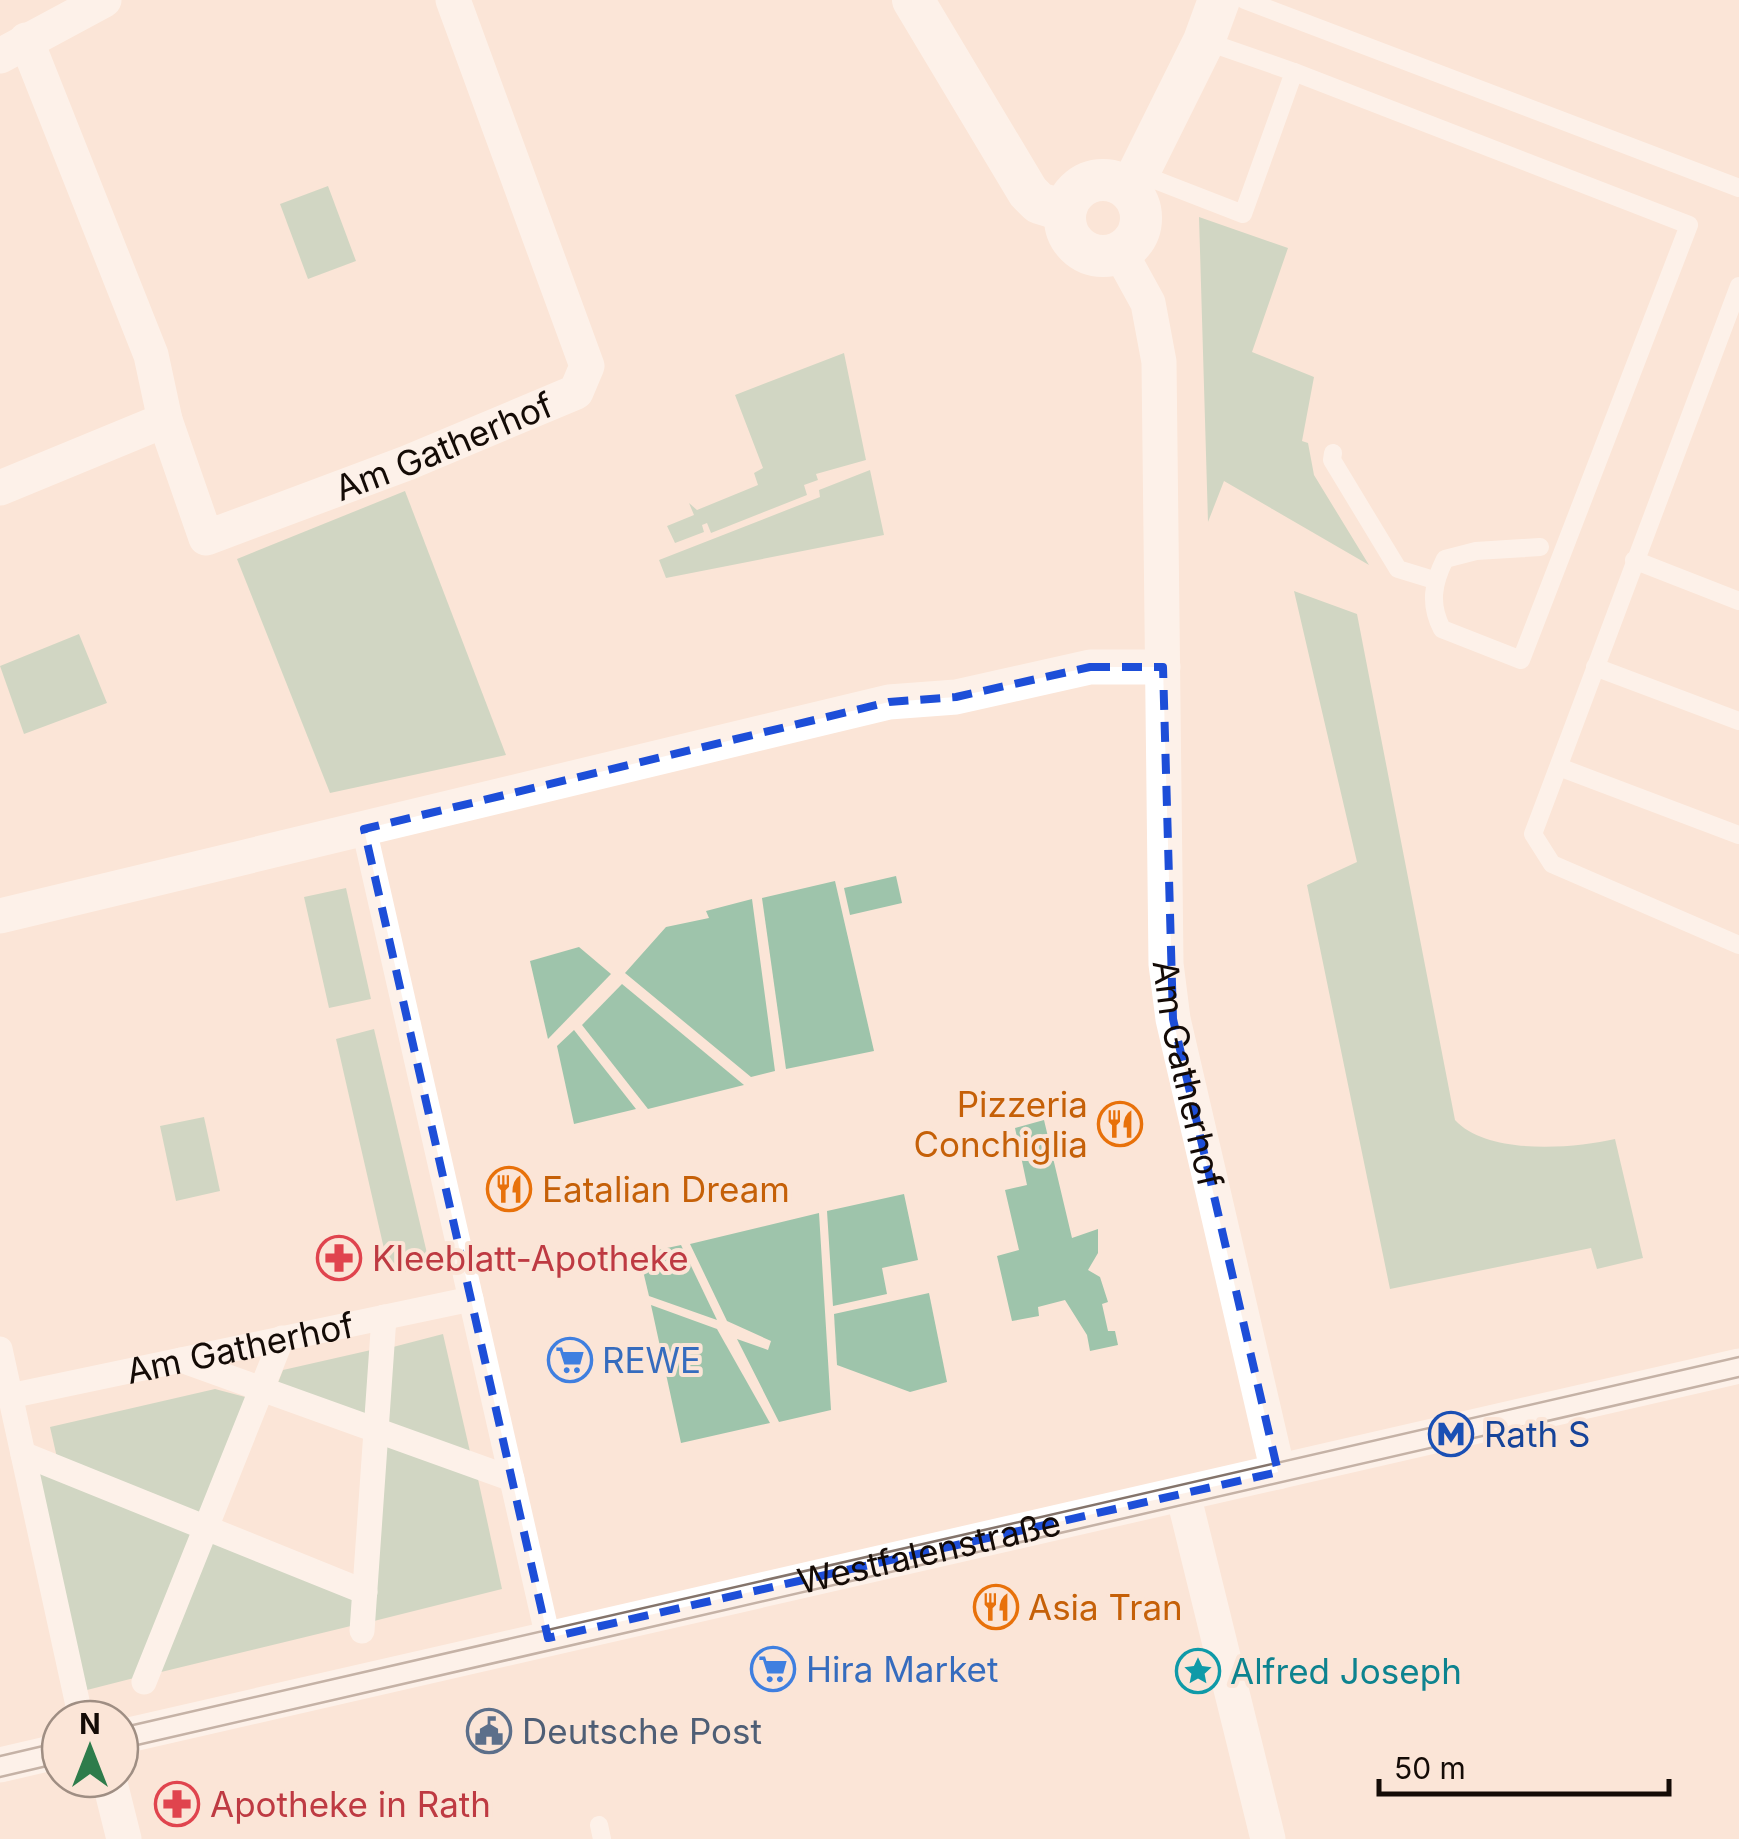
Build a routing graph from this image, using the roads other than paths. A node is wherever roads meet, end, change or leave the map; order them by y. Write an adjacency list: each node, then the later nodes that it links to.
1 (104, 0): 7 (street, Am Gatherhof)
2 (453, 0): 14 (street, Am Gatherhof)
3 (913, 0): 11 (street)
4 (1219, 0): 6 (street)
5 (1246, 0): 10 (lane)
6 (1204, 41): 8 (lane); 9 (street)
7 (13, 48): 14 (street, Am Gatherhof)
8 (1294, 72): 9 (lane); 19 (lane)
9 (1135, 182): 11 (street); 12 (street)
10 (1739, 188)
11 (1065, 211): 12 (street)
12 (1120, 252): 21 (street, Am Gatherhof)
13 (1738, 294): 18 (lane)
14 (165, 420): 16 (street)
15 (1333, 453): 19 (lane)
16 (0, 488)
17 (1540, 547): 19 (lane)
18 (1634, 560): 20 (lane); 22 (lane)
19 (1434, 580)
20 (1739, 601)
21 (1163, 667): 25 (street); 39 (street, Am Gatherhof)
22 (1594, 667): 23 (lane); 24 (lane)
23 (1739, 721)
24 (1559, 766): 26 (lane); 28 (lane)
25 (364, 829): 27 (street); 29 (street)
26 (1739, 835)
27 (0, 916)
28 (1739, 944)
29 (471, 1299): 30 (street, Am Gatherhof); 40 (street)
30 (384, 1317): 31 (street, Am Gatherhof); 37 (street)
31 (282, 1338): 33 (street, Am Gatherhof); 35 (street)
32 (0, 1348): 36 (street)
33 (180, 1360): 35 (street); 36 (street, Am Gatherhof)
34 (1739, 1366): 39 (street, Westfalenstraße)
35 (262, 1389): 37 (street); 42 (street)
36 (10, 1396): 38 (street)
37 (376, 1430): 40 (street); 43 (street)
38 (23, 1454): 42 (street); 47 (street)
39 (1278, 1472): 41 (street, Westfalenstraße)
40 (512, 1479): 45 (street)
41 (1183, 1494): 45 (street, Westfalenstraße); 53 (street)
42 (206, 1528): 43 (street); 46 (street)
43 (365, 1592): 44 (street)
44 (362, 1631)
45 (548, 1638): 48 (street, Westfalenstraße)
46 (144, 1682)
47 (77, 1699)
48 (140, 1733)
49 (40, 1756): 50 (street)
50 (0, 1765)
51 (114, 1799): 52 (street)
52 (124, 1839)
53 (1268, 1839)

